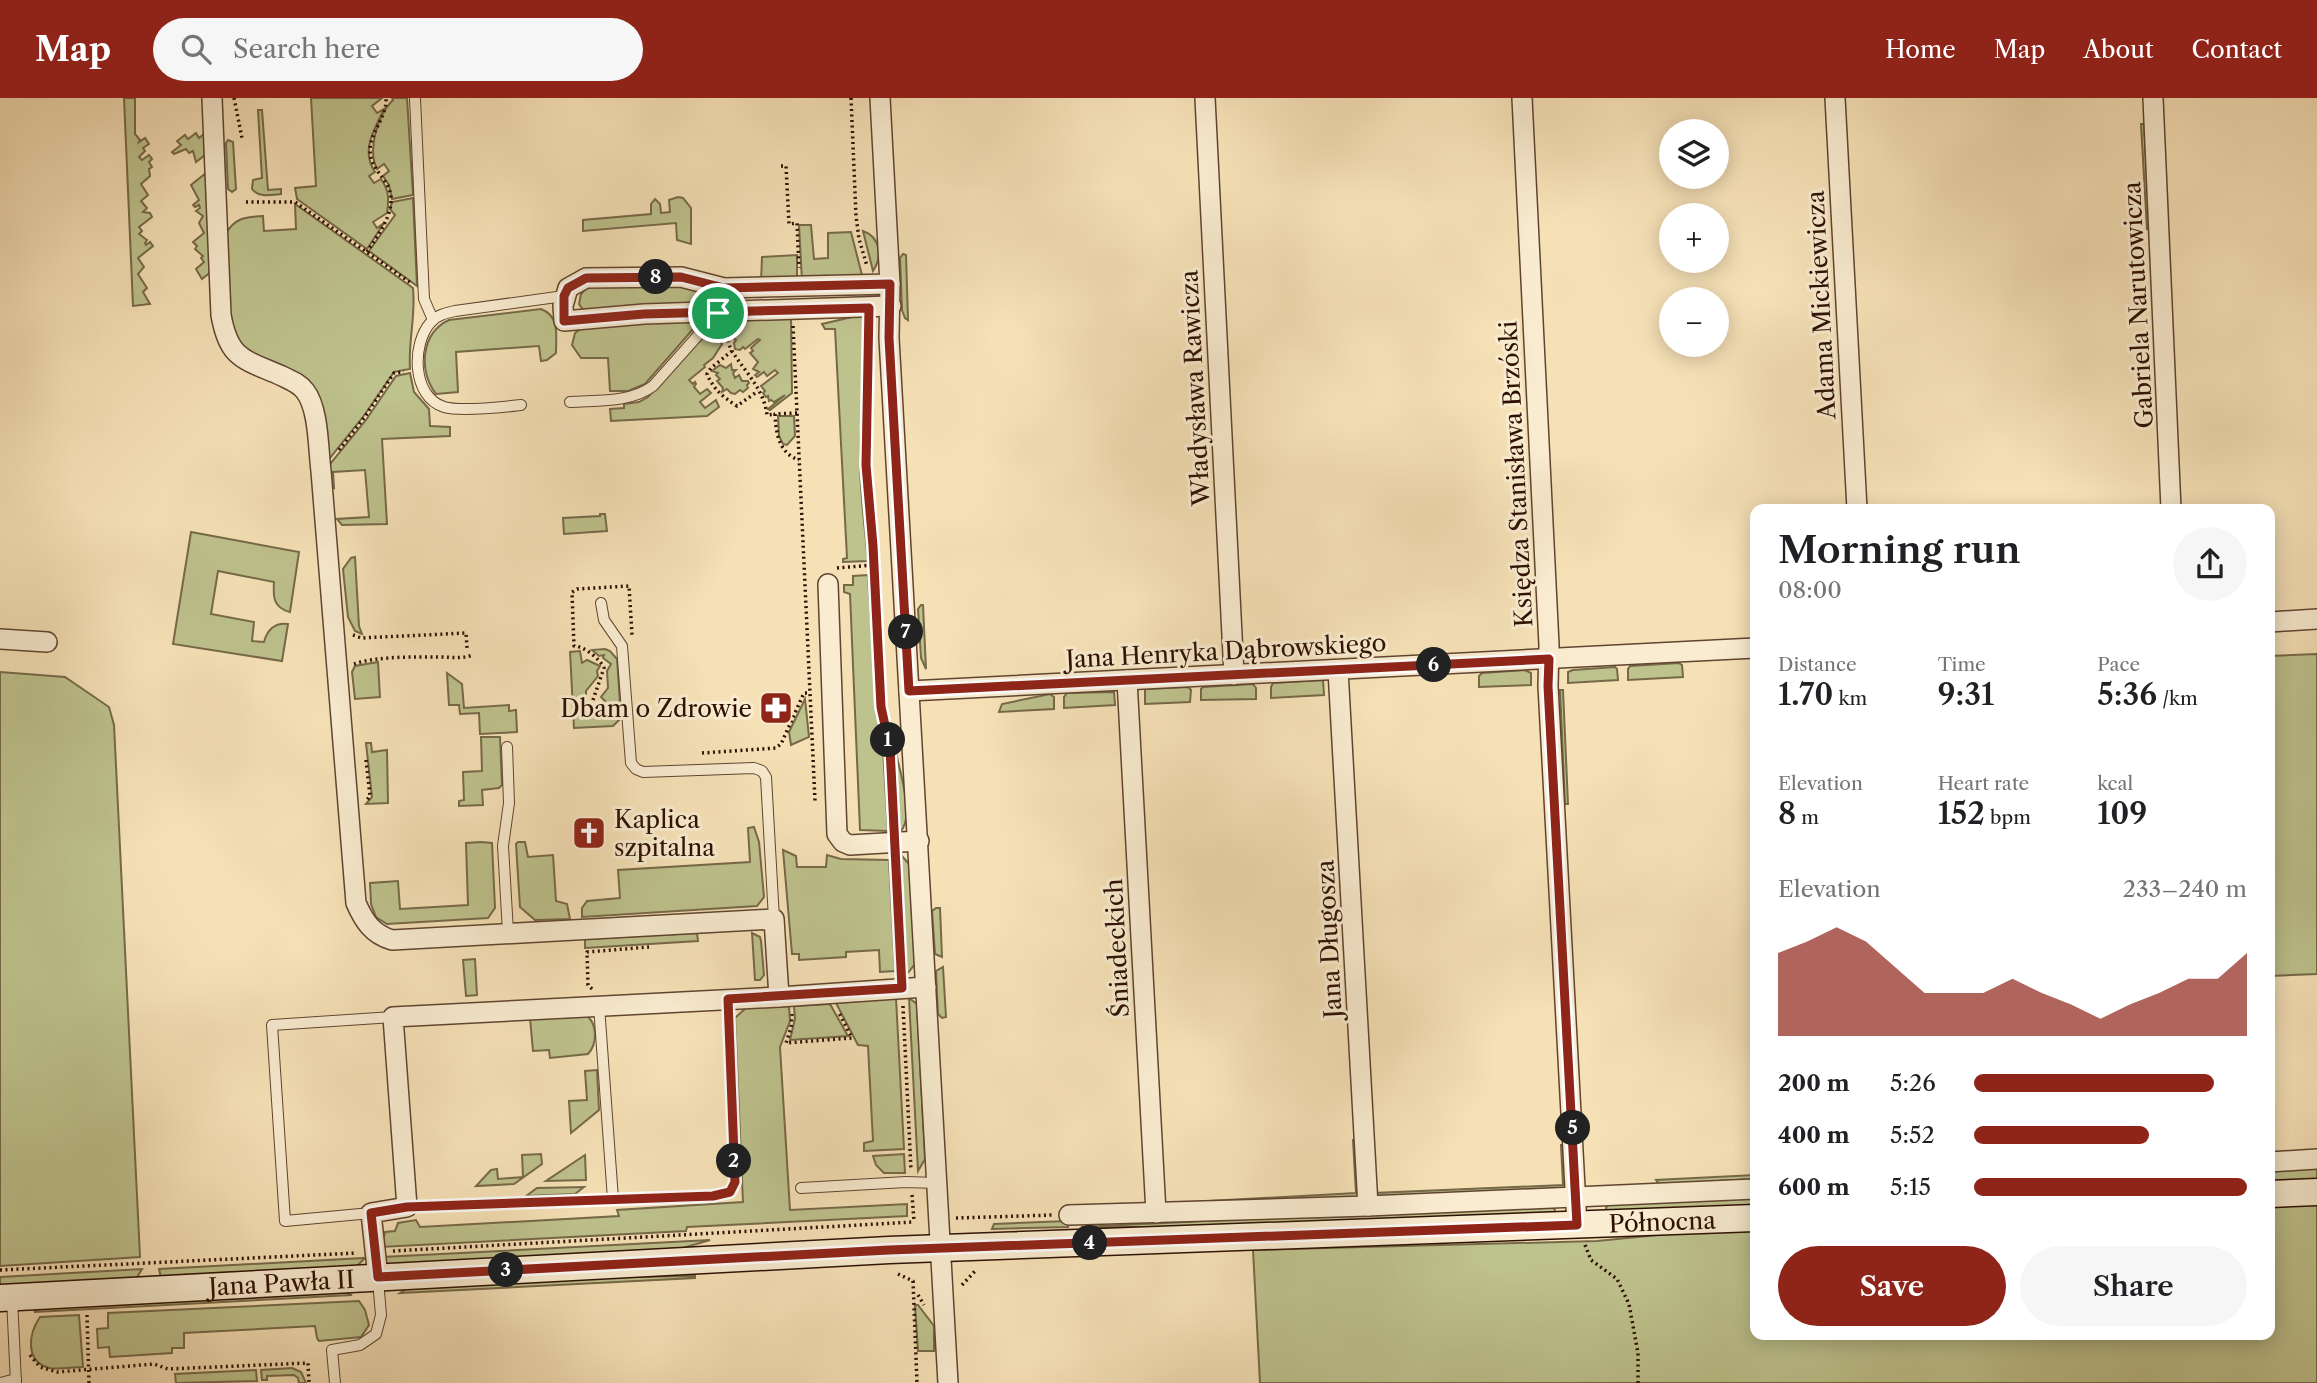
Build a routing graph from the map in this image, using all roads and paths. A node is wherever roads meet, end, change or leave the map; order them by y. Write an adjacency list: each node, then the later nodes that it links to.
1 (212, 98): 61 (street)
2 (234, 98): 11 (path)
3 (386, 98): 14 (path)
4 (415, 98): 22 (lane)
5 (850, 98): 17 (path)
6 (880, 98): 15 (street)
7 (1205, 98): 49 (street, Władysława Rawicza)
8 (1522, 98): 46 (street, Księdza Stanisława Brzóski)
9 (1835, 98): 33 (street, Adama Mickiewicza)
10 (2153, 98): 34 (street, Gabriela Narutowicza)
11 (242, 138)
12 (781, 166): 16 (path)
13 (246, 202): 14 (path)
14 (367, 252): 18 (path)
15 (890, 284): 17 (street); 20 (street)
16 (801, 286): 17 (street); 19 (street)
17 (868, 286)
18 (415, 288)
19 (564, 296): 21 (street); 22 (lane)
20 (891, 306): 21 (street); 51 (street)
21 (716, 315): 24 (path); 27 (lane)
22 (433, 320): 28 (lane)
23 (869, 349): 59 (path)
24 (732, 351): 26 (path); 26 (path)
25 (413, 371): 31 (path)
26 (758, 391): 30 (path)
27 (570, 402)
28 (521, 405)
29 (797, 413): 30 (path)
30 (775, 414): 32 (path)
31 (357, 428)
32 (799, 460)
33 (1857, 504)
34 (2171, 504)
35 (828, 584): 59 (street)
36 (601, 603): 60 (lane)
37 (2317, 619): 38 (street)
38 (2275, 622)
39 (350, 631): 43 (path)
40 (0, 639): 42 (street)
41 (633, 639): 53 (path)
42 (47, 642)
43 (467, 648)
44 (1750, 648): 46 (street, Jana Henryka Dąbrowskiego)
45 (473, 655): 47 (path)
46 (1549, 659): 48 (street, Jana Henryka Dąbrowskiego); 78 (street, Księdza Stanisława Brzóski)
47 (351, 668)
48 (1338, 670): 49 (street, Jana Henryka Dąbrowskiego); 80 (street, Jana Długosza)
49 (1234, 675): 50 (street, Jana Henryka Dąbrowskiego)
50 (1127, 680): 51 (street, Jana Henryka Dąbrowskiego); 83 (street, Śniadeckich)
51 (909, 691): 58 (street)
52 (810, 693): 55 (path)
53 (593, 700)
54 (507, 747): 61 (lane)
55 (690, 754)
56 (365, 757): 57 (path)
57 (364, 804)
58 (919, 841): 59 (street); 63 (street)
59 (894, 844): 64 (path)
60 (774, 919): 61 (street); 66 (street)
61 (508, 932)
62 (661, 946): 67 (path)
63 (926, 987): 64 (street); 73 (street)
64 (902, 988): 65 (street); 72 (path)
65 (833, 993): 66 (street); 66 (path)
66 (785, 996): 68 (street)
67 (598, 999): 68 (street); 69 (street); 79 (lane)
68 (728, 999): 79 (lane)
69 (393, 1017): 81 (street); 82 (lane)
70 (2317, 1159): 71 (street)
71 (2275, 1162)
72 (912, 1182): 73 (lane); 74 (lane); 88 (path)
73 (937, 1182): 87 (street)
74 (801, 1188)
75 (1750, 1189): 78 (street, Północna)
76 (2317, 1192): 77 (main road)
77 (2275, 1194)
78 (1577, 1197): 80 (street, Północna); 89 (street, Księdza Stanisława Brzóski)
79 (613, 1199): 81 (lane)
80 (1368, 1206): 83 (street, Północna)
81 (407, 1207): 82 (street)
82 (371, 1213): 91 (street)
83 (1156, 1213): 84 (street, Północna)
84 (1069, 1215): 85 (path)
85 (960, 1218)
86 (1750, 1218): 89 (main road, Północna)
87 (939, 1220): 88 (path); 90 (street)
88 (914, 1222): 91 (path)
89 (1577, 1225): 90 (main road, Północna); 107 (path)
90 (941, 1248): 91 (main road, Jana Pawła II); 106 (street)
91 (376, 1264): 93 (path); 96 (main road, Jana Pawła II); 104 (lane)
92 (982, 1264): 95 (path)
93 (0, 1270)
94 (890, 1270): 105 (path)
95 (960, 1291)
96 (6, 1298): 100 (lane)
97 (87, 1312): 99 (path)
98 (28, 1351): 99 (path)
99 (89, 1370): 102 (path); 103 (path)
100 (16, 1381): 101 (lane)
101 (1, 1383)
102 (89, 1383)
103 (309, 1383)
104 (335, 1383)
105 (917, 1383)
106 (948, 1383)
107 (1638, 1383)

